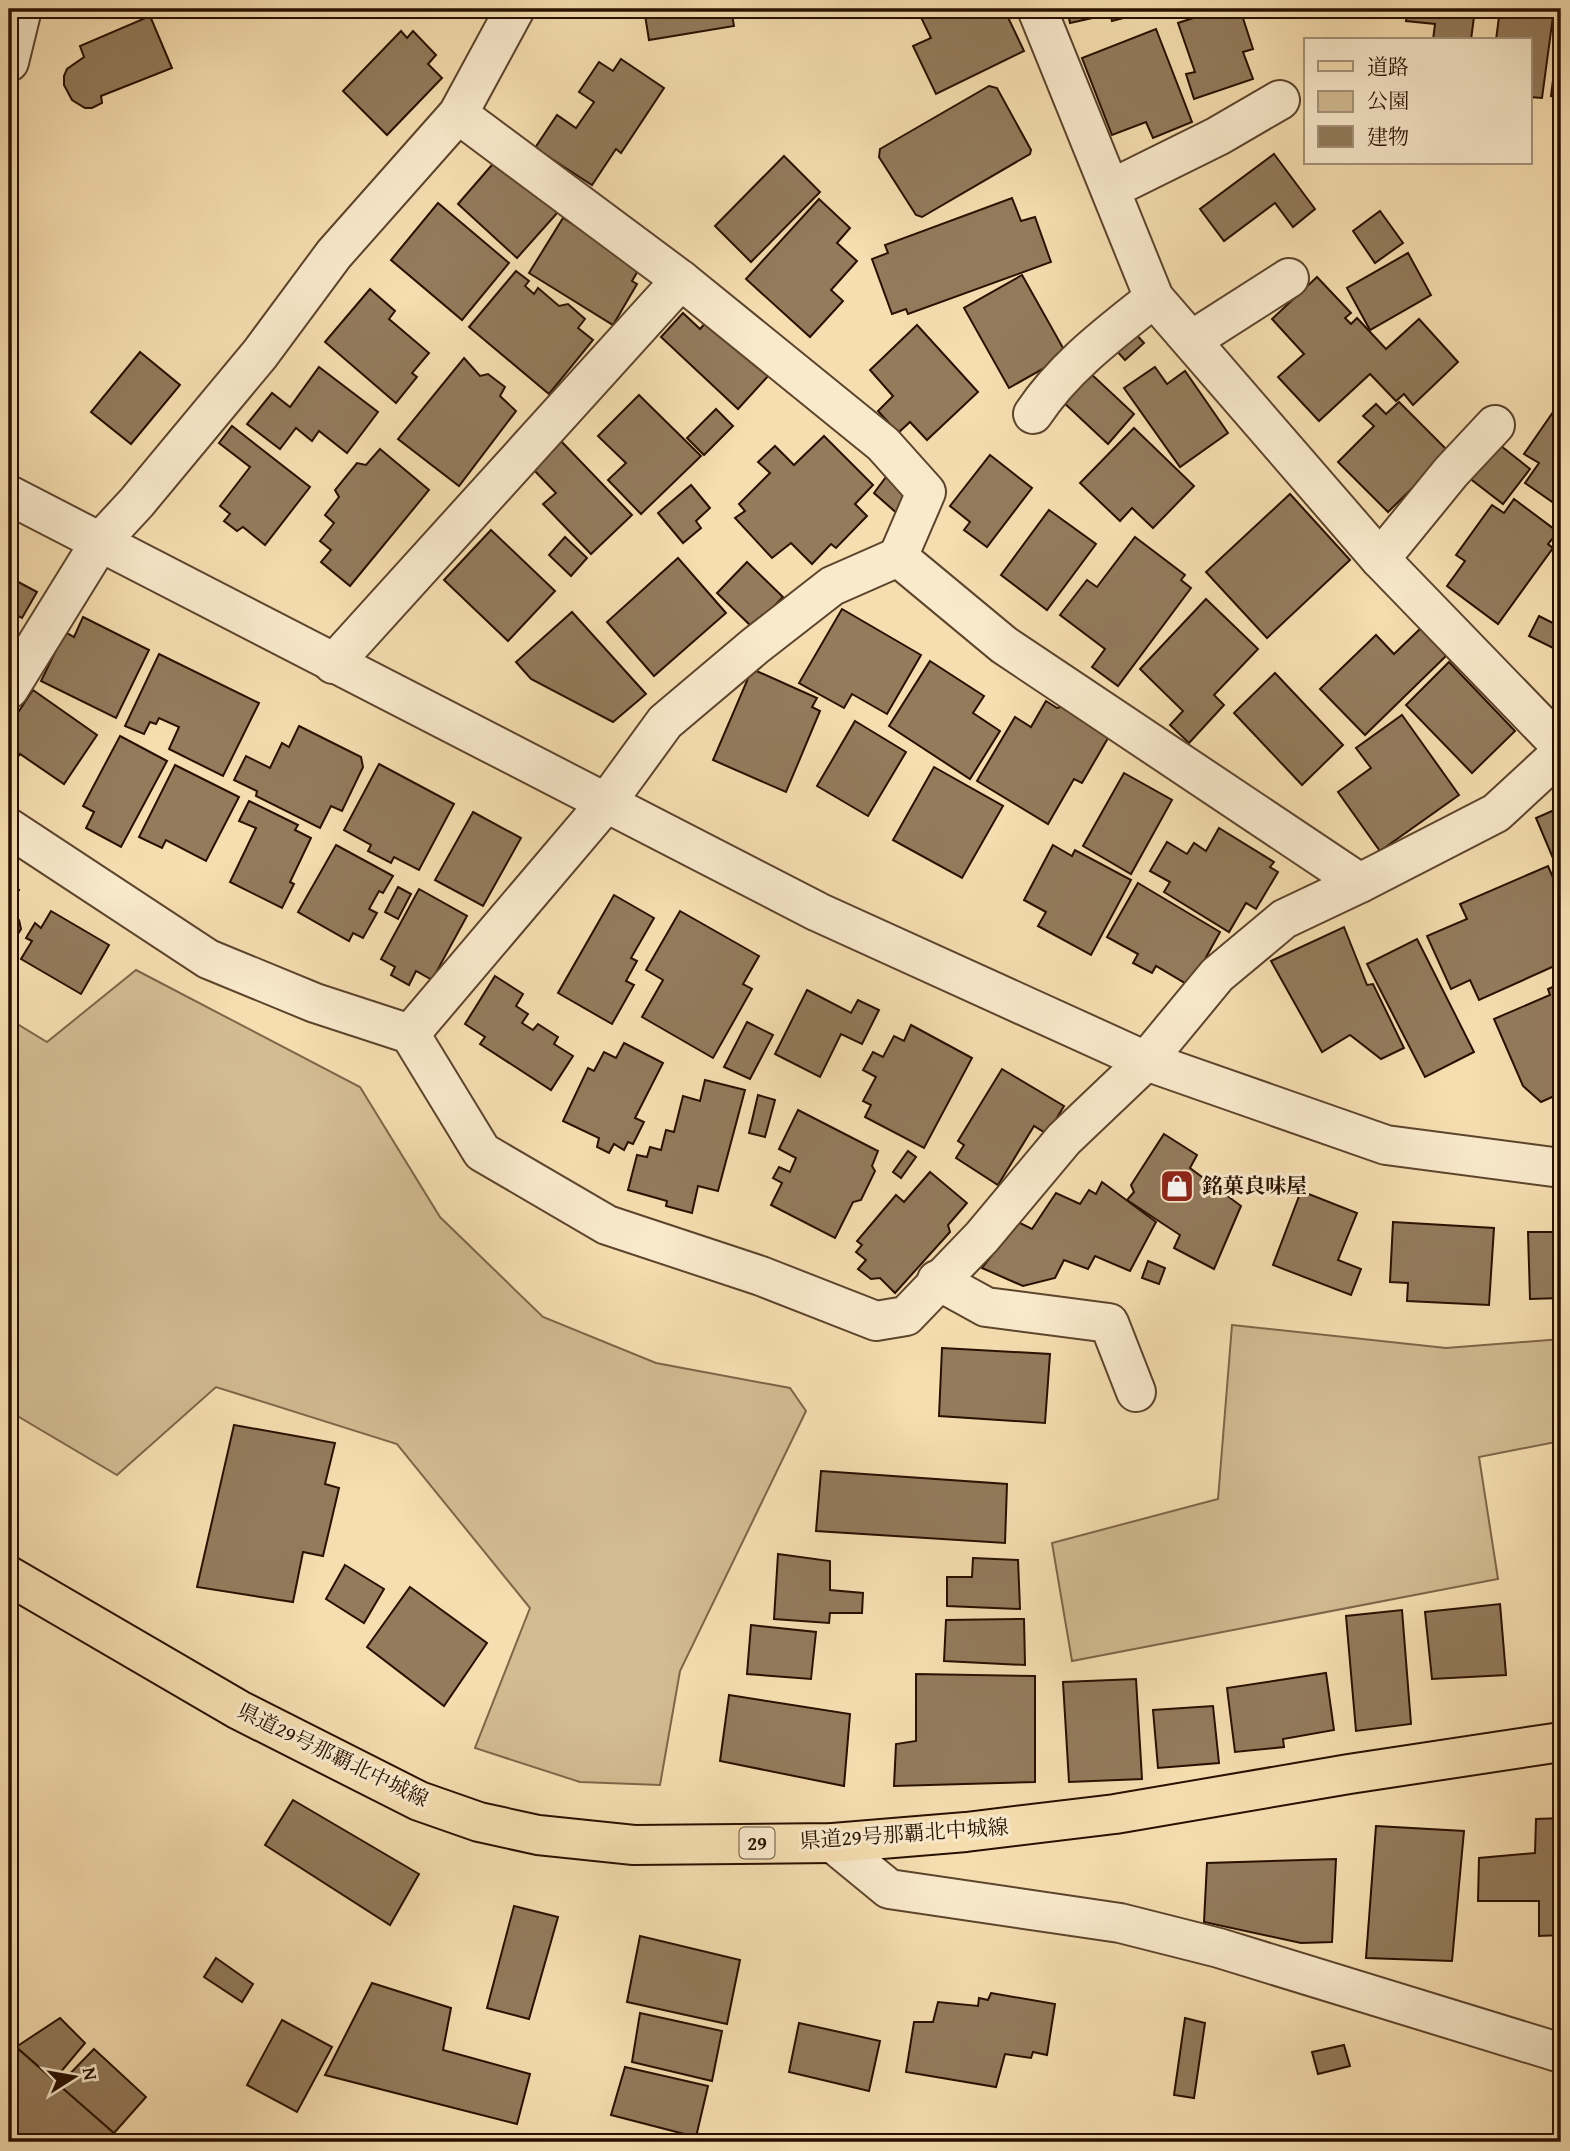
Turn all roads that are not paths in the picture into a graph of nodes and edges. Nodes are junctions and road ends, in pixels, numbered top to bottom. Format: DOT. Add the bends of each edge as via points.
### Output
graph roads {
  1 [pos="22,9"];
  2 [pos="515,9"];
  3 [pos="1037,9"];
  4 [pos="9,62"];
  5 [pos="1280,100"];
  6 [pos="458,114"];
  7 [pos="1111,189"];
  8 [pos="1289,278"];
  9 [pos="681,280"];
  10 [pos="1154,298"];
  11 [pos="1192,340"];
  12 [pos="1033,414"];
  13 [pos="1495,425"];
  14 [pos="9,495"];
  15 [pos="100,542"];
  16 [pos="898,557"];
  17 [pos="1380,559"];
  18 [pos="334,664"];
  19 [pos="9,688"];
  20 [pos="1557,760"];
  21 [pos="606,803"];
  22 [pos="9,828"];
  23 [pos="1360,883"];
  24 [pos="410,1034"];
  25 [pos="1146,1061"];
  26 [pos="1561,1168"];
  27 [pos="937,1280"];
  28 [pos="1136,1392"];
  29 [pos="9,1576"];
  30 [pos="1561,1742"];
  31 [pos="833,1843"];
  32 [pos="1561,2053"];
  1 -- 4 [label="street"];
  2 -- 6 [label="street"];
  3 -- 7 [label="street"];
  5 -- 7 [label="street"];
  6 -- 9 [label="street"];
  6 -- 15 [label="street" via="334,254 260,354"];
  7 -- 10 [label="street"];
  8 -- 11 [label="street"];
  9 -- 16 [label="street" via="883,444 926,492"];
  9 -- 18 [label="street"];
  10 -- 11 [label="street"];
  10 -- 12 [label="street" via="1050,388"];
  11 -- 17 [label="street"];
  13 -- 17 [label="street"];
  14 -- 15 [label="street"];
  15 -- 18 [label="street"];
  15 -- 19 [label="street"];
  16 -- 21 [label="street" via="832,586 675,713"];
  16 -- 23 [label="street" via="1004,645"];
  17 -- 20 [label="street"];
  18 -- 21 [label="street"];
  20 -- 23 [label="street" via="1496,813"];
  21 -- 24 [label="street"];
  21 -- 25 [label="street" via="818,912"];
  22 -- 24 [label="street" via="208,959 315,1003"];
  23 -- 25 [label="street" via="1284,919 1217,975"];
  24 -- 27 [label="street" via="482,1152 607,1225 761,1276 876,1321 905,1316"];
  25 -- 26 [label="street" via="1386,1145"];
  25 -- 27 [label="street" via="1064,1139 982,1237"];
  27 -- 28 [label="street" via="986,1307 1109,1323"];
  29 -- 31 [label="main road, 県道29号那覇北中城線 / 29" via="239,1710 419,1801 479,1822 538,1835 634,1845"];
  30 -- 31 [label="main road, 県道29号那覇北中城線 / 29" via="1115,1814"];
  31 -- 32 [label="street" via="889,1889 1145,1929"];
}
